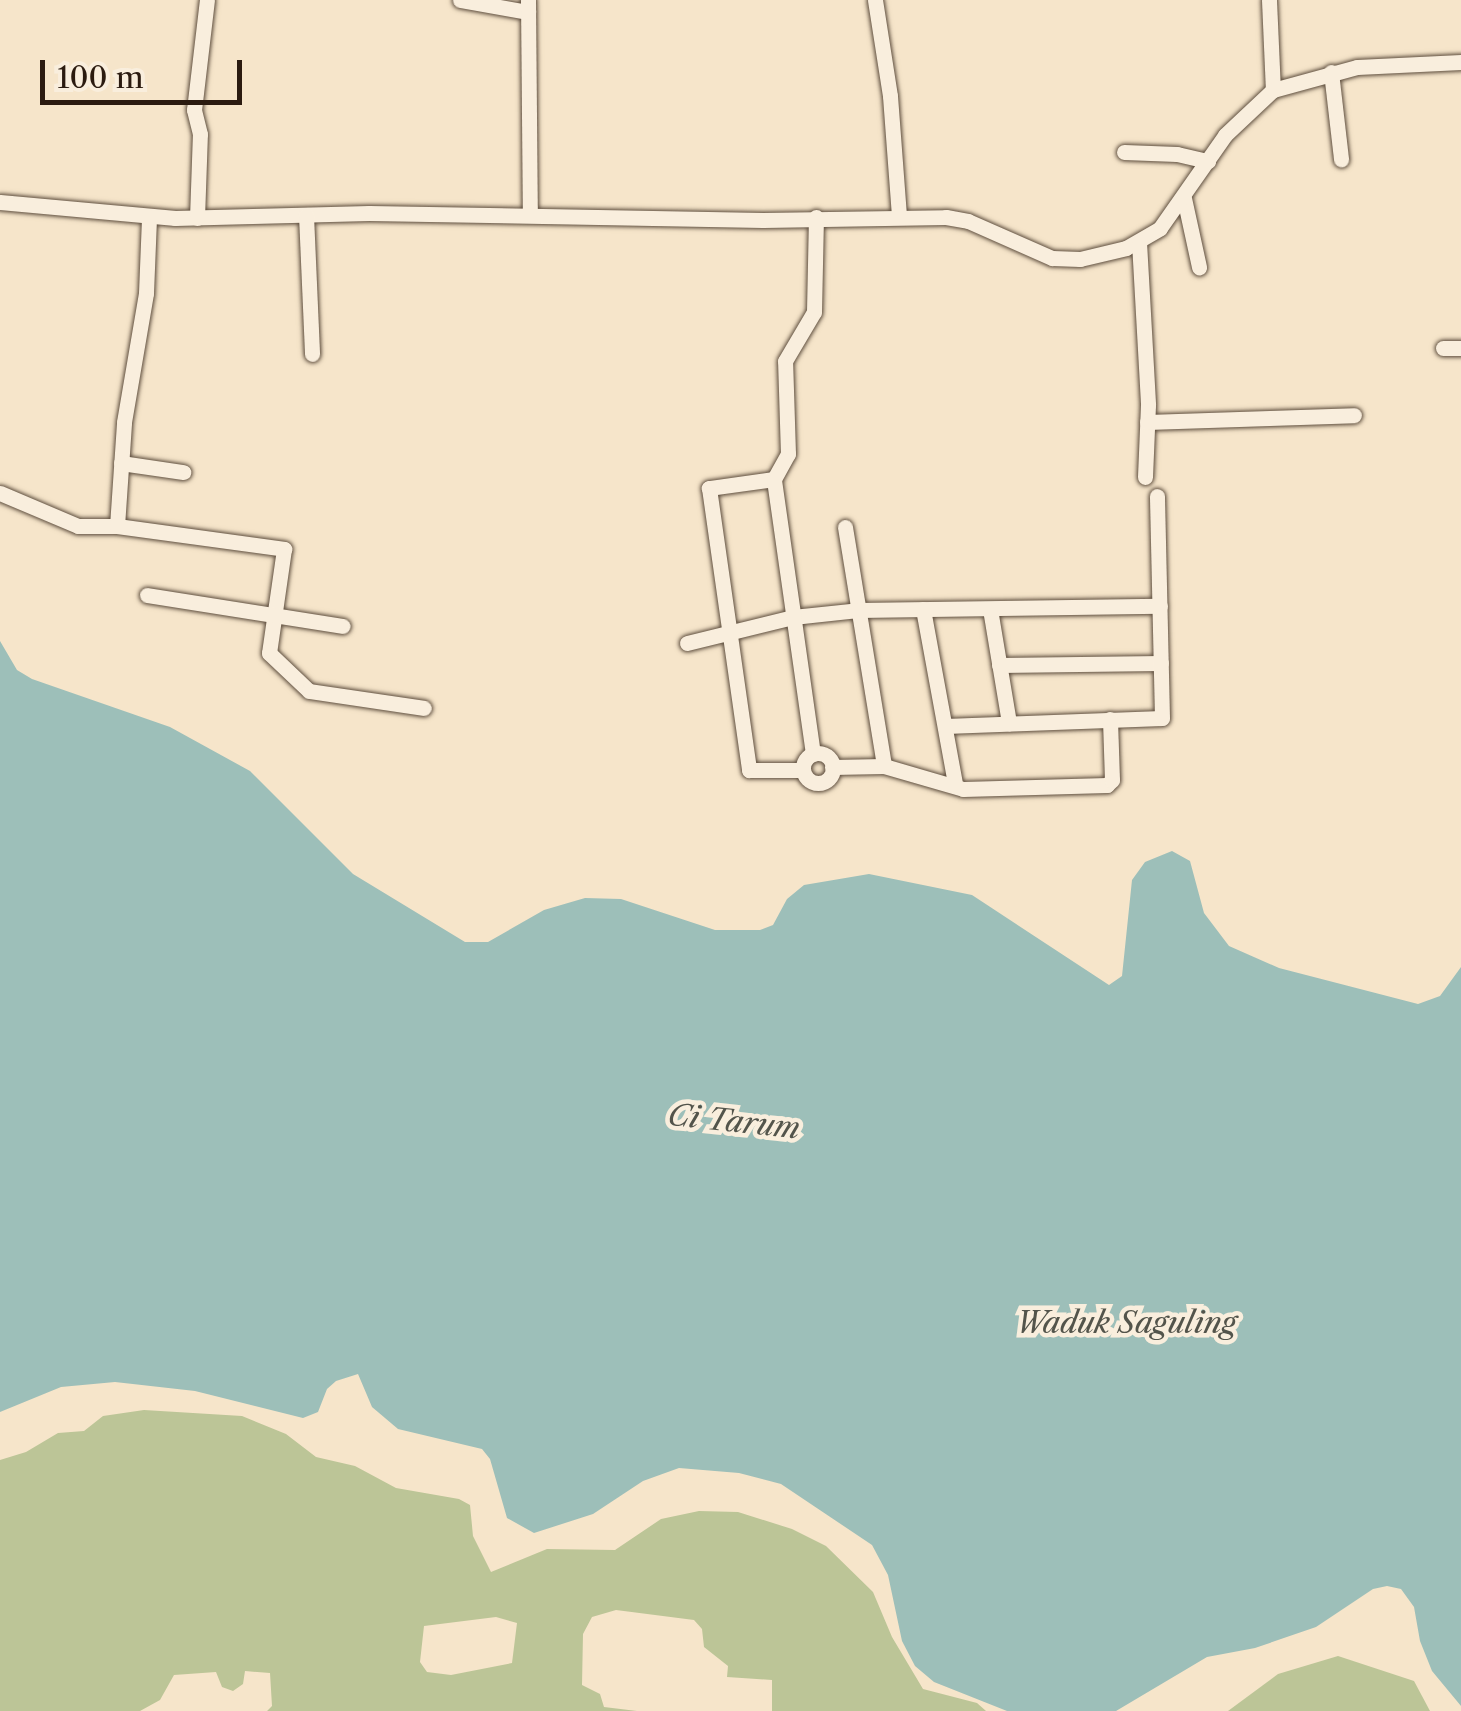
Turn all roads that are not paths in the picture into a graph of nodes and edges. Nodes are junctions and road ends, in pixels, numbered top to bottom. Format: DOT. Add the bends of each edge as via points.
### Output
graph roads {
  1 [pos="207,0"];
  2 [pos="460,0"];
  3 [pos="875,0"];
  4 [pos="1269,0"];
  5 [pos="528,6"];
  6 [pos="1461,62"];
  7 [pos="1331,72"];
  8 [pos="1273,90"];
  9 [pos="1124,152"];
  10 [pos="1342,159"];
  11 [pos="1208,161"];
  12 [pos="1184,198"];
  13 [pos="0,202"];
  14 [pos="306,215"];
  15 [pos="530,216"];
  16 [pos="899,216"];
  17 [pos="148,217"];
  18 [pos="197,218"];
  19 [pos="816,218"];
  20 [pos="1139,242"];
  21 [pos="1199,267"];
  22 [pos="1443,348"];
  23 [pos="1461,348"];
  24 [pos="312,354"];
  25 [pos="1354,415"];
  26 [pos="1147,422"];
  27 [pos="121,463"];
  28 [pos="183,472"];
  29 [pos="1145,477"];
  30 [pos="774,479"];
  31 [pos="0,494"];
  32 [pos="1157,496"];
  33 [pos="116,526"];
  34 [pos="845,528"];
  35 [pos="146,595"];
  36 [pos="1160,606"];
  37 [pos="990,608"];
  38 [pos="858,610"];
  39 [pos="923,610"];
  40 [pos="274,615"];
  41 [pos="793,617"];
  42 [pos="343,626"];
  43 [pos="730,632"];
  44 [pos="686,643"];
  45 [pos="1161,663"];
  46 [pos="999,666"];
  47 [pos="424,708"];
  48 [pos="1110,719"];
  49 [pos="1009,723"];
  50 [pos="944,726"];
  51 [pos="813,754"];
  52 [pos="832,766"];
  53 [pos="884,766"];
  54 [pos="803,770"];
  55 [pos="954,784"];
  1 -- 18 [label="street" via="194,110 200,134"];
  2 -- 5 [label="street"];
  3 -- 16 [label="street"];
  4 -- 8 [label="street"];
  5 -- 15 [label="street"];
  6 -- 7 [label="street"];
  7 -- 8 [label="street"];
  7 -- 10 [label="street"];
  8 -- 11 [label="street" via="1243,115"];
  9 -- 11 [label="street"];
  11 -- 12 [label="street"];
  12 -- 20 [label="street"];
  12 -- 21 [label="street"];
  13 -- 17 [label="street"];
  14 -- 15 [label="street"];
  14 -- 18 [label="street"];
  14 -- 24 [label="street"];
  15 -- 19 [label="street"];
  16 -- 19 [label="street"];
  16 -- 20 [label="street" via="962,219 1056,259 1094,257"];
  17 -- 18 [label="street"];
  17 -- 27 [label="street" via="146,293"];
  19 -- 30 [label="street" via="814,312 786,361 788,454"];
  20 -- 26 [label="street"];
  22 -- 23 [label="street"];
  25 -- 26 [label="street"];
  26 -- 29 [label="street"];
  27 -- 28 [label="street"];
  27 -- 33 [label="street"];
  30 -- 41 [label="street"];
  30 -- 43 [label="street" via="709,488"];
  31 -- 33 [label="street" via="78,526"];
  32 -- 36 [label="street"];
  33 -- 40 [label="street" via="284,549"];
  34 -- 38 [label="street"];
  35 -- 40 [label="street"];
  36 -- 37 [label="street"];
  36 -- 45 [label="street"];
  37 -- 39 [label="street"];
  37 -- 46 [label="street"];
  38 -- 39 [label="street"];
  38 -- 41 [label="street"];
  38 -- 53 [label="street"];
  39 -- 50 [label="street"];
  40 -- 42 [label="street"];
  40 -- 47 [label="street" via="268,653 309,691"];
  41 -- 43 [label="street"];
  41 -- 51 [label="street"];
  43 -- 44 [label="street"];
  43 -- 54 [label="street" via="749,770"];
  45 -- 46 [label="street"];
  45 -- 48 [label="street" via="1162,718"];
  46 -- 49 [label="street"];
  48 -- 49 [label="street"];
  48 -- 55 [label="street" via="1112,780 1106,785"];
  49 -- 50 [label="street"];
  50 -- 55 [label="street"];
  51 -- 52 [label="street"];
  51 -- 54 [label="street"];
  52 -- 53 [label="street"];
  52 -- 54 [label="street" via="830,776 817,783"];
  53 -- 55 [label="street"];
}
